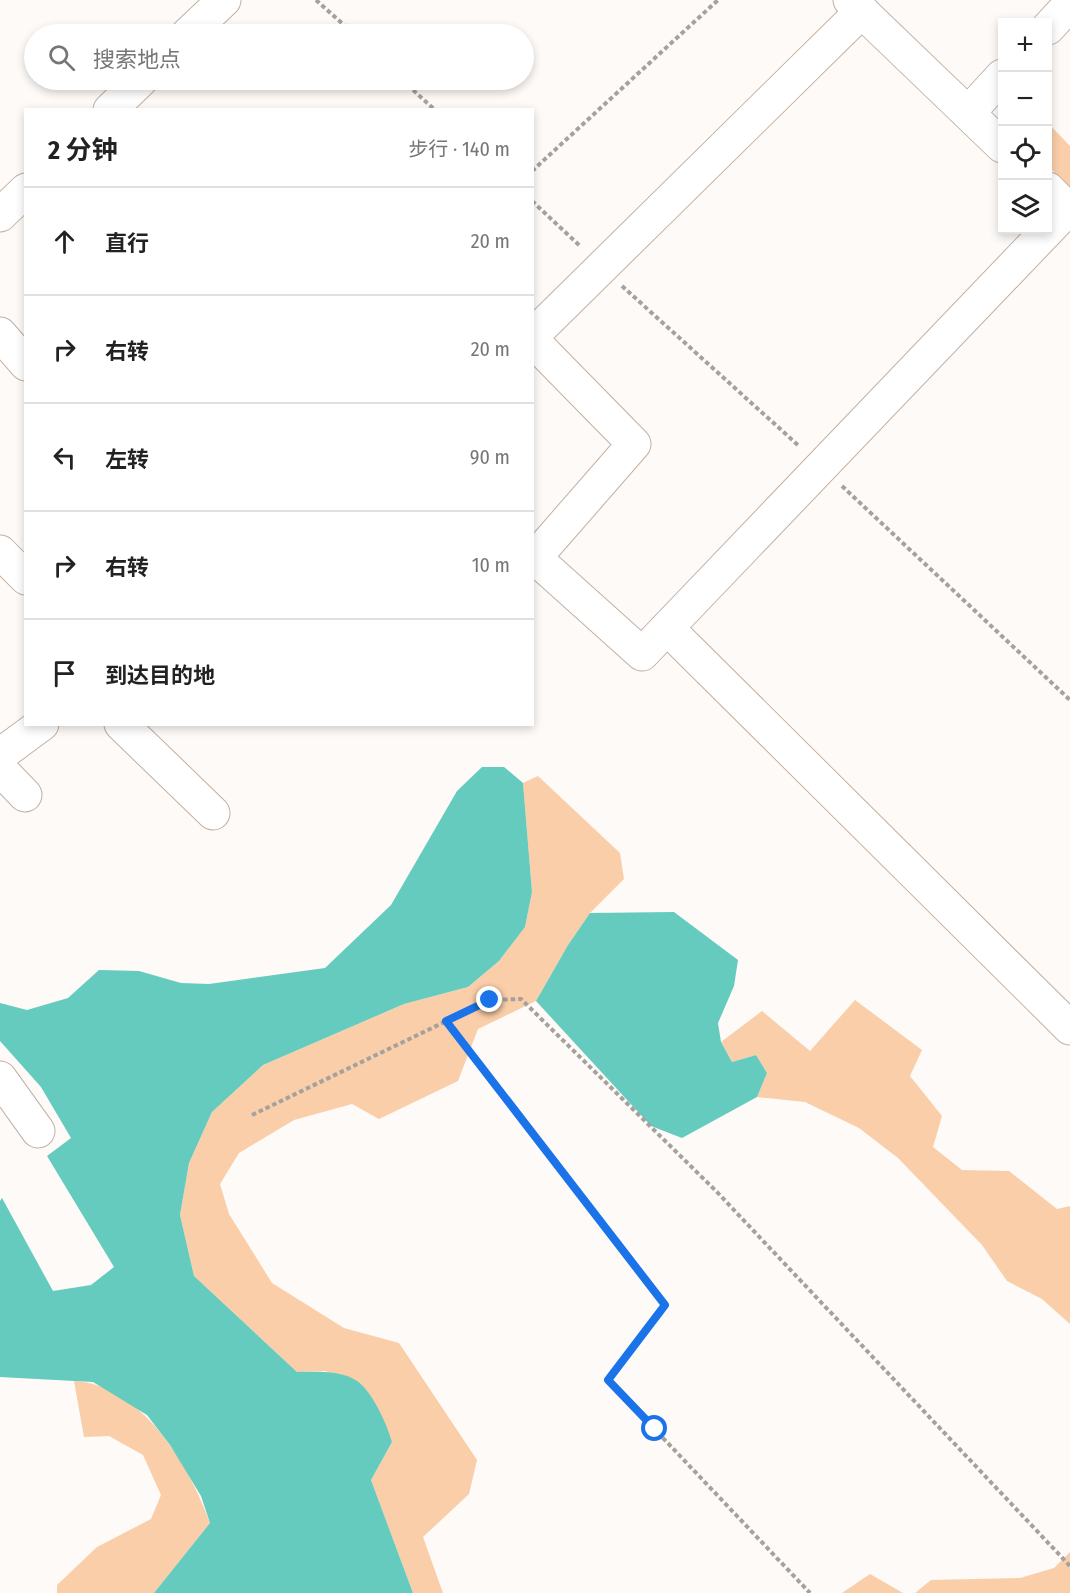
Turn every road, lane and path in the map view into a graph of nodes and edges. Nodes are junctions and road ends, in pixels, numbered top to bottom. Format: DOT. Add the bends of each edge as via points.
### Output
graph roads {
  1 [pos="224,0"];
  2 [pos="316,0"];
  3 [pos="718,0"];
  4 [pos="1070,4"];
  5 [pos="856,5"];
  6 [pos="1052,23"];
  7 [pos="199,24"];
  8 [pos="343,24"];
  9 [pos="998,80"];
  10 [pos="131,90"];
  11 [pos="413,90"];
  12 [pos="112,108"];
  13 [pos="433,108"];
  14 [pos="968,113"];
  15 [pos="998,142"];
  16 [pos="534,169"];
  17 [pos="24,192"];
  18 [pos="1062,203"];
  19 [pos="0,215"];
  20 [pos="0,334"];
  21 [pos="534,336"];
  22 [pos="534,340"];
  23 [pos="24,362"];
  24 [pos="0,552"];
  25 [pos="534,560"];
  26 [pos="24,576"];
  27 [pos="667,628"];
  28 [pos="39,726"];
  29 [pos="123,726"];
  30 [pos="0,755"];
  31 [pos="0,769"];
  32 [pos="25,795"];
  33 [pos="213,813"];
  34 [pos="446,1021"];
  35 [pos="1070,1028"];
  36 [pos="0,1078"];
  37 [pos="252,1115"];
  38 [pos="38,1131"];
  39 [pos="1070,1566"];
  40 [pos="810,1593"];
  1 -- 7 [label="street"];
  2 -- 8 [label="path"];
  3 -- 16 [label="path"];
  4 -- 6 [label="street"];
  5 -- 14 [label="street"];
  5 -- 21 [label="street"];
  9 -- 14 [label="street"];
  10 -- 12 [label="street"];
  11 -- 13 [label="path"];
  14 -- 15 [label="street"];
  17 -- 19 [label="street"];
  18 -- 27 [label="street"];
  20 -- 23 [label="street"];
  22 -- 25 [label="street" via="634,444"];
  24 -- 26 [label="street"];
  25 -- 27 [label="street" via="642,654"];
  27 -- 35 [label="street"];
  28 -- 30 [label="street"];
  29 -- 33 [label="street"];
  31 -- 32 [label="street"];
  34 -- 37 [label="path"];
  34 -- 39 [label="path" via="490,1000 521,999 716,1191"];
  34 -- 40 [label="path" via="665,1305 608,1380"];
  36 -- 38 [label="street"];
}
